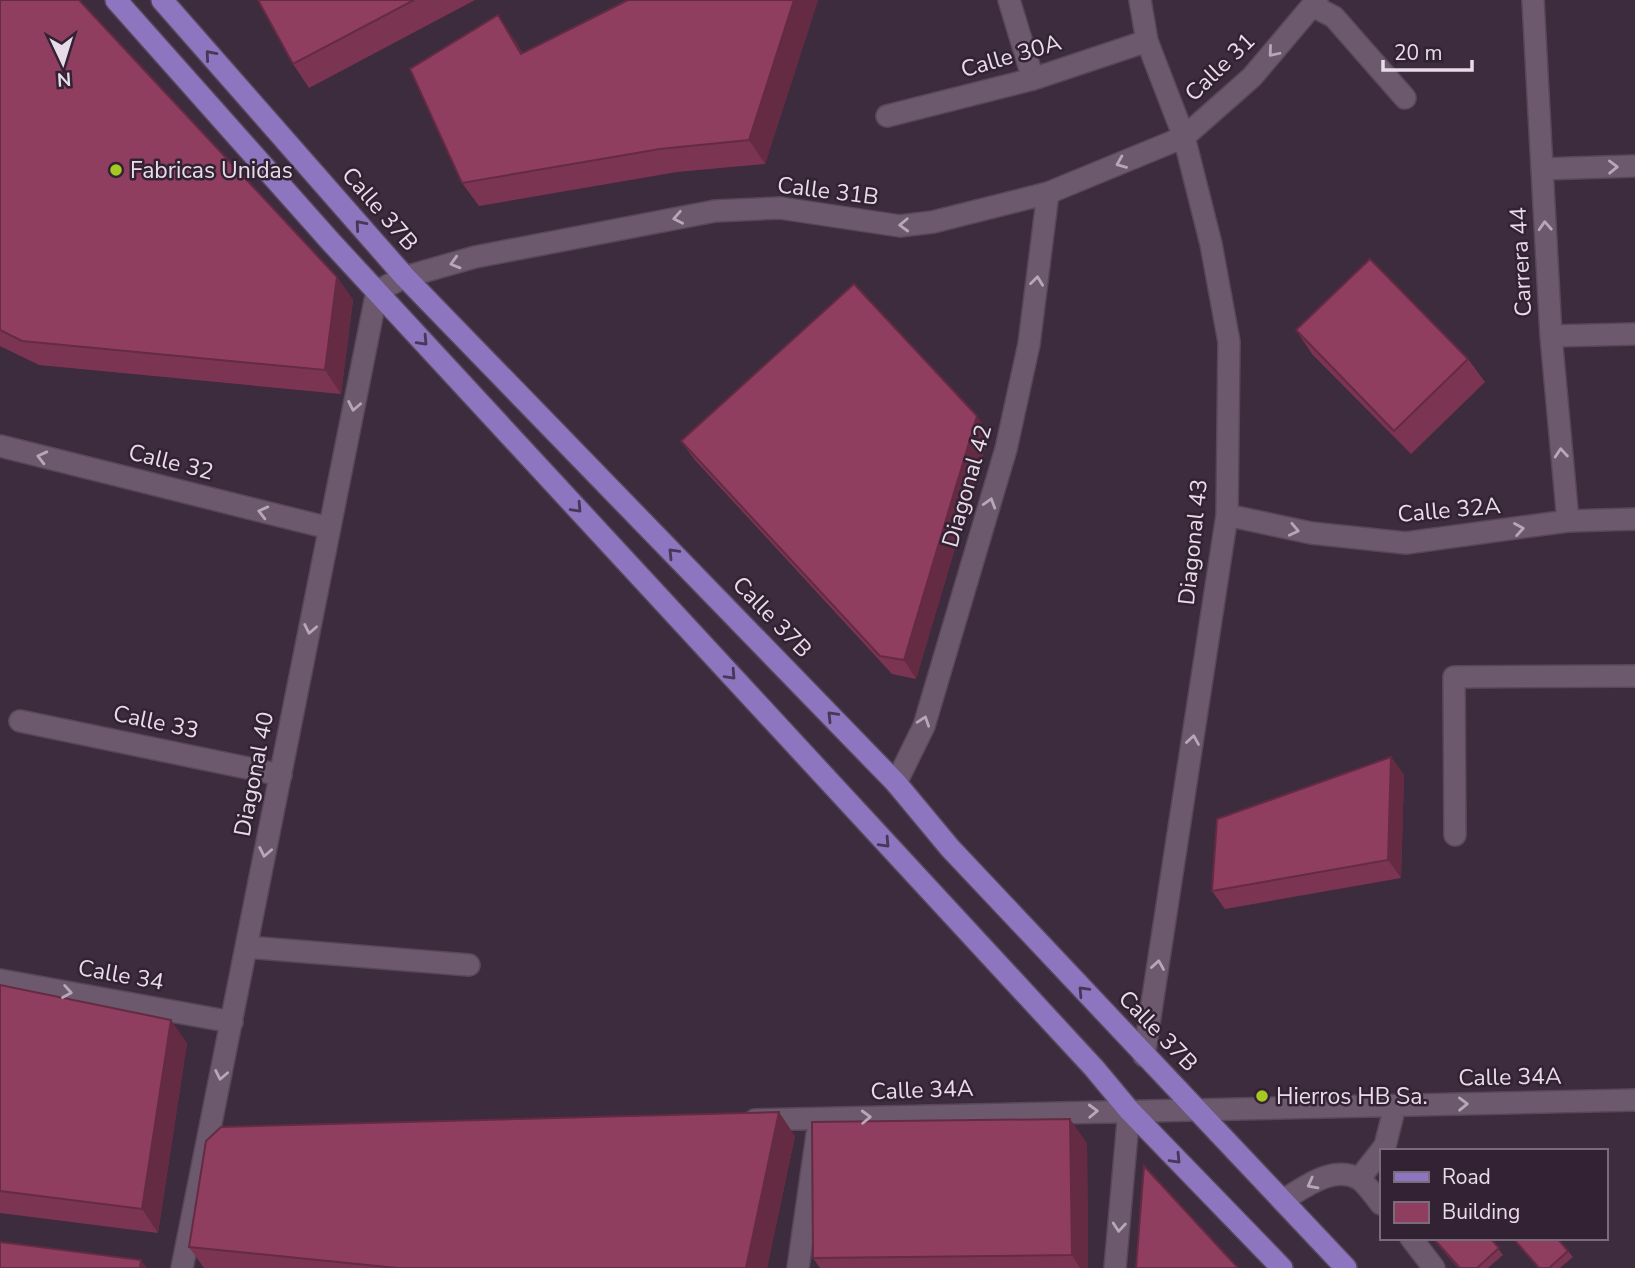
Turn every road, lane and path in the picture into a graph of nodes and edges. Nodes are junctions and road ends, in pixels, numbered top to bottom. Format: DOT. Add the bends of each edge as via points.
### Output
graph roads {
  1 [pos="116,0"];
  2 [pos="162,0"];
  3 [pos="1009,0"];
  4 [pos="1140,0"];
  5 [pos="1532,0"];
  6 [pos="1315,3"];
  7 [pos="1147,41"];
  8 [pos="1033,79"];
  9 [pos="1405,98"];
  10 [pos="887,116"];
  11 [pos="1184,137"];
  12 [pos="1635,166"];
  13 [pos="1542,169"];
  14 [pos="1048,193"];
  15 [pos="405,277"];
  16 [pos="377,290"];
  17 [pos="1635,334"];
  18 [pos="1551,336"];
  19 [pos="0,446"];
  20 [pos="1227,515"];
  21 [pos="1635,519"];
  22 [pos="1567,521"];
  23 [pos="329,528"];
  24 [pos="1635,676"];
  25 [pos="20,720"];
  26 [pos="281,775"];
  27 [pos="897,783"];
  28 [pos="1455,835"];
  29 [pos="246,947"];
  30 [pos="469,965"];
  31 [pos="0,980"];
  32 [pos="232,1022"];
  33 [pos="1144,1056"];
  34 [pos="1635,1100"];
  35 [pos="1395,1105"];
  36 [pos="1129,1110"];
  37 [pos="1199,1110"];
  38 [pos="820,1119"];
  39 [pos="739,1121"];
  40 [pos="237,1130"];
  41 [pos="210,1131"];
  42 [pos="1383,1149"];
  43 [pos="1380,1152"];
  44 [pos="1359,1179"];
  45 [pos="1283,1200"];
  46 [pos="1380,1203"];
  47 [pos="1413,1240"];
  48 [pos="182,1268"];
  49 [pos="798,1268"];
  50 [pos="1115,1268"];
  51 [pos="1282,1268"];
  52 [pos="1346,1268"];
  53 [pos="1434,1268"];
  1 -- 16 [label="main road"];
  15 -- 2 [label="main road, Calle 37B, one-way"];
  3 -- 8 [label="street"];
  4 -- 7 [label="street, Diagonal 43"];
  5 -- 13 [label="street, Carrera 44"];
  6 -- 9 [label="street"];
  6 -- 11 [label="street, Calle 31, one-way" via="1252,77"];
  7 -- 8 [label="street, Calle 30A"];
  7 -- 11 [label="street, Diagonal 43"];
  8 -- 10 [label="street, Calle 30A"];
  11 -- 14 [label="street, Calle 31B, one-way"];
  11 -- 20 [label="street, Diagonal 43" via="1229,342"];
  13 -- 12 [label="street, one-way"];
  18 -- 13 [label="street, Carrera 44, one-way"];
  14 -- 15 [label="street, Calle 31B, one-way" via="900,226 780,208 715,211 475,257"];
  27 -- 14 [label="street, Diagonal 42, one-way" via="924,726 1006,449 1029,344"];
  15 -- 16 [label="street, Calle 31B"];
  27 -- 15 [label="main road, Calle 37B, one-way"];
  16 -- 23 [label="street, Diagonal 40, one-way"];
  16 -- 36 [label="main road, one-way"];
  17 -- 18 [label="street"];
  22 -- 18 [label="street, Carrera 44, one-way"];
  23 -- 19 [label="street, Calle 32, one-way"];
  20 -- 22 [label="street, Calle 32A, one-way" via="1311,533 1406,544"];
  33 -- 20 [label="street, Diagonal 43, one-way"];
  21 -- 22 [label="street, Calle 32A"];
  23 -- 26 [label="street, Diagonal 40, one-way"];
  24 -- 28 [label="street" via="1454,677"];
  25 -- 26 [label="street, Calle 33"];
  26 -- 29 [label="street, Diagonal 40, one-way"];
  33 -- 27 [label="main road, Calle 37B, one-way" via="950,848"];
  29 -- 30 [label="street"];
  29 -- 32 [label="street, Diagonal 40"];
  31 -- 32 [label="street, Calle 34, one-way"];
  32 -- 41 [label="street, Diagonal 40, one-way"];
  33 -- 37 [label="main road, Calle 37B"];
  35 -- 34 [label="street, Calle 34A, one-way"];
  35 -- 37 [label="street, Calle 34A"];
  35 -- 42 [label="street"];
  36 -- 37 [label="street, Calle 34A"];
  38 -- 36 [label="street, Calle 34A, one-way"];
  36 -- 50 [label="street, one-way"];
  36 -- 51 [label="main road, one-way"];
  37 -- 45 [label="main road, Calle 37B"];
  38 -- 39 [label="street, Calle 34A"];
  38 -- 49 [label="street"];
  40 -- 41 [label="street"];
  41 -- 48 [label="street, Diagonal 40"];
  43 -- 44 [label="street"];
  44 -- 45 [label="street, one-way" via="1338,1175 1318,1179"];
  44 -- 46 [label="street"];
  45 -- 52 [label="main road, Calle 37B"];
  47 -- 53 [label="street"];
}
